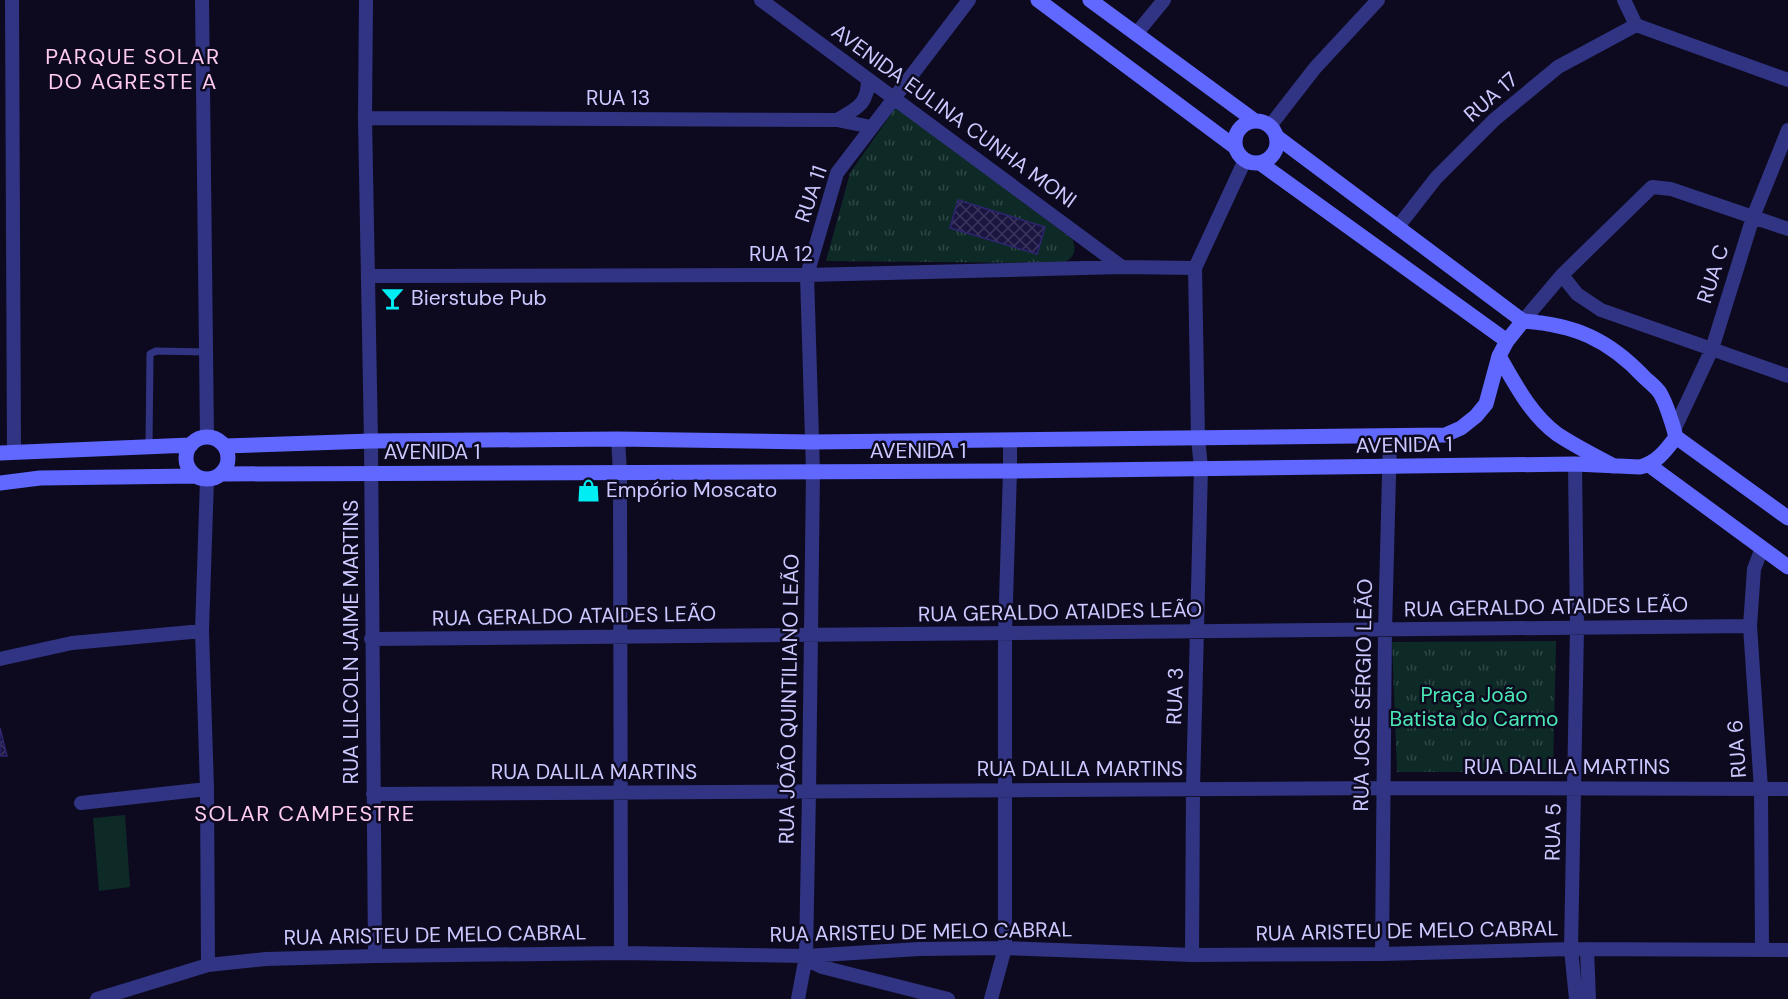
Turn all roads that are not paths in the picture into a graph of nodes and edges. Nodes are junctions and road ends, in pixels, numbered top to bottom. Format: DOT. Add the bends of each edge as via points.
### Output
graph roads {
  1 [pos="12,0"];
  2 [pos="202,0"];
  3 [pos="366,0"];
  4 [pos="761,0"];
  5 [pos="969,0"];
  6 [pos="1038,0"];
  7 [pos="1090,0"];
  8 [pos="1164,0"];
  9 [pos="1378,0"];
  10 [pos="1624,0"];
  11 [pos="1636,25"];
  12 [pos="1136,34"];
  13 [pos="868,79"];
  14 [pos="1788,80"];
  15 [pos="894,98"];
  16 [pos="364,118"];
  17 [pos="837,120"];
  18 [pos="1254,121"];
  19 [pos="871,127"];
  20 [pos="1788,130"];
  21 [pos="1273,132"];
  22 [pos="1235,147"];
  23 [pos="1253,162"];
  24 [pos="1754,217"];
  25 [pos="1397,228"];
  26 [pos="1788,229"];
  27 [pos="1122,267"];
  28 [pos="1195,268"];
  29 [pos="807,275"];
  30 [pos="1562,275"];
  31 [pos="368,276"];
  32 [pos="1523,321"];
  33 [pos="1507,341"];
  34 [pos="1712,349"];
  35 [pos="206,352"];
  36 [pos="1499,356"];
  37 [pos="1788,376"];
  38 [pos="1675,433"];
  39 [pos="207,437"];
  40 [pos="1390,437"];
  41 [pos="1198,438"];
  42 [pos="618,439"];
  43 [pos="1010,440"];
  44 [pos="371,441"];
  45 [pos="811,442"];
  46 [pos="191,445"];
  47 [pos="149,446"];
  48 [pos="225,446"];
  49 [pos="7,453"];
  50 [pos="1575,464"];
  51 [pos="1649,465"];
  52 [pos="1389,466"];
  53 [pos="1614,466"];
  54 [pos="1201,468"];
  55 [pos="1010,471"];
  56 [pos="813,472"];
  57 [pos="371,473"];
  58 [pos="620,473"];
  59 [pos="222,474"];
  60 [pos="201,478"];
  61 [pos="0,483"];
  62 [pos="1788,518"];
  63 [pos="1762,548"];
  64 [pos="1788,567"];
  65 [pos="1750,626"];
  66 [pos="1577,628"];
  67 [pos="1385,630"];
  68 [pos="202,631"];
  69 [pos="1198,632"];
  70 [pos="1005,633"];
  71 [pos="811,635"];
  72 [pos="620,637"];
  73 [pos="371,639"];
  74 [pos="0,659"];
  75 [pos="1383,788"];
  76 [pos="207,789"];
  77 [pos="1193,789"];
  78 [pos="1575,789"];
  79 [pos="1761,789"];
  80 [pos="1788,789"];
  81 [pos="1005,790"];
  82 [pos="809,792"];
  83 [pos="621,793"];
  84 [pos="373,794"];
  85 [pos="81,803"];
  86 [pos="1005,948"];
  87 [pos="1571,949"];
  88 [pos="1587,950"];
  89 [pos="1762,950"];
  90 [pos="1788,950"];
  91 [pos="621,953"];
  92 [pos="1192,954"];
  93 [pos="1382,954"];
  94 [pos="375,956"];
  95 [pos="806,958"];
  96 [pos="208,965"];
  97 [pos="97,999"];
  98 [pos="798,999"];
  99 [pos="948,999"];
  100 [pos="991,999"];
  101 [pos="1575,999"];
  102 [pos="1589,999"];
  1 -- 49 [label="street"];
  2 -- 35 [label="street"];
  3 -- 16 [label="street"];
  4 -- 13 [label="street, AVENIDA EULINA CUNHA MONI"];
  5 -- 15 [label="street, RUA 11"];
  6 -- 22 [label="street"];
  7 -- 12 [label="street"];
  8 -- 12 [label="street"];
  9 -- 21 [label="street" via="1315,68"];
  10 -- 11 [label="street"];
  11 -- 14 [label="street"];
  11 -- 25 [label="street, RUA 17" via="1558,67 1494,120 1436,178"];
  12 -- 18 [label="street"];
  13 -- 15 [label="street, AVENIDA EULINA CUNHA MONI"];
  13 -- 17 [label="street" via="867,97"];
  15 -- 19 [label="street, RUA 11"];
  15 -- 27 [label="street, AVENIDA EULINA CUNHA MONI"];
  16 -- 17 [label="street, RUA 13"];
  16 -- 31 [label="street"];
  17 -- 19 [label="street, RUA 13"];
  18 -- 21 [label="street"];
  18 -- 22 [label="street" via="1239,129"];
  19 -- 29 [label="street, RUA 11" via="837,173"];
  20 -- 24 [label="street, RUA C"];
  21 -- 23 [label="street" via="1277,145 1274,153 1268,160"];
  21 -- 25 [label="street"];
  22 -- 23 [label="street" via="1237,153"];
  23 -- 28 [label="street"];
  23 -- 33 [label="street"];
  24 -- 26 [label="street"];
  24 -- 30 [label="street" via="1671,189 1652,187"];
  24 -- 34 [label="street, RUA C"];
  25 -- 32 [label="street"];
  27 -- 28 [label="street, RUA 12"];
  27 -- 29 [label="street, RUA 12"];
  28 -- 41 [label="street, RUA 3"];
  29 -- 31 [label="street, RUA 12"];
  29 -- 45 [label="street, RUA 11"];
  30 -- 32 [label="street"];
  30 -- 34 [label="street" via="1577,294 1601,310"];
  31 -- 44 [label="street"];
  32 -- 33 [label="street, AVENIDA 1"];
  32 -- 38 [label="street" via="1581,332 1621,354 1660,393"];
  33 -- 36 [label="street, AVENIDA 1"];
  34 -- 37 [label="street"];
  34 -- 38 [label="street, RUA C"];
  35 -- 39 [label="street"];
  35 -- 47 [label="lane" via="150,354"];
  36 -- 40 [label="street, AVENIDA 1" via="1486,404 1461,428 1445,435"];
  36 -- 53 [label="street" via="1526,400 1556,433"];
  38 -- 51 [label="street" via="1658,459"];
  38 -- 62 [label="street"];
  39 -- 46 [label="street"];
  39 -- 48 [label="street"];
  40 -- 41 [label="street, AVENIDA 1"];
  40 -- 52 [label="street, RUA JOSÉ SÉRGIO LEÃO"];
  41 -- 43 [label="street, AVENIDA 1"];
  41 -- 54 [label="street, RUA 3"];
  42 -- 44 [label="street, AVENIDA 1"];
  42 -- 45 [label="street, AVENIDA 1"];
  42 -- 58 [label="street"];
  43 -- 45 [label="street, AVENIDA 1"];
  43 -- 55 [label="street"];
  44 -- 48 [label="street, AVENIDA 1"];
  44 -- 57 [label="street, RUA LILCOLN JAIME MARTINS"];
  45 -- 56 [label="street, RUA JOÃO QUINTILIANO LEÃO"];
  46 -- 47 [label="street"];
  46 -- 60 [label="street" via="186,460 189,469"];
  47 -- 49 [label="street"];
  48 -- 59 [label="street" via="229,462"];
  50 -- 52 [label="street, AVENIDA 1"];
  50 -- 53 [label="street, AVENIDA 1"];
  50 -- 66 [label="street, RUA 5"];
  51 -- 53 [label="street, AVENIDA 1"];
  51 -- 63 [label="street"];
  52 -- 54 [label="street, AVENIDA 1"];
  52 -- 67 [label="street, RUA JOSÉ SÉRGIO LEÃO"];
  54 -- 55 [label="street, AVENIDA 1"];
  54 -- 69 [label="street, RUA 3"];
  55 -- 56 [label="street, AVENIDA 1"];
  55 -- 70 [label="street"];
  56 -- 58 [label="street, AVENIDA 1"];
  56 -- 71 [label="street, RUA JOÃO QUINTILIANO LEÃO"];
  57 -- 58 [label="street, AVENIDA 1"];
  57 -- 59 [label="street, AVENIDA 1"];
  57 -- 73 [label="street, RUA LILCOLN JAIME MARTINS"];
  58 -- 72 [label="street"];
  59 -- 60 [label="street" via="212,480"];
  60 -- 61 [label="street" via="40,478"];
  60 -- 68 [label="street"];
  63 -- 64 [label="street"];
  63 -- 65 [label="street, RUA 6" via="1754,569"];
  65 -- 66 [label="street, RUA GERALDO ATAIDES LEÃO"];
  65 -- 79 [label="street, RUA 6"];
  66 -- 67 [label="street, RUA GERALDO ATAIDES LEÃO"];
  66 -- 78 [label="street, RUA 5"];
  67 -- 69 [label="street, RUA GERALDO ATAIDES LEÃO"];
  67 -- 75 [label="street, RUA JOSÉ SÉRGIO LEÃO"];
  68 -- 74 [label="street" via="72,643"];
  68 -- 76 [label="street"];
  69 -- 70 [label="street, RUA GERALDO ATAIDES LEÃO"];
  69 -- 77 [label="street, RUA 3"];
  70 -- 71 [label="street, RUA GERALDO ATAIDES LEÃO"];
  70 -- 81 [label="street"];
  71 -- 72 [label="street, RUA GERALDO ATAIDES LEÃO"];
  71 -- 82 [label="street, RUA JOÃO QUINTILIANO LEÃO"];
  72 -- 73 [label="street, RUA GERALDO ATAIDES LEÃO"];
  72 -- 83 [label="street"];
  73 -- 84 [label="street, RUA LILCOLN JAIME MARTINS"];
  75 -- 77 [label="street, RUA DALILA MARTINS"];
  75 -- 78 [label="street, RUA DALILA MARTINS"];
  75 -- 93 [label="street, RUA JOSÉ SÉRGIO LEÃO"];
  76 -- 85 [label="street"];
  76 -- 96 [label="street"];
  77 -- 81 [label="street, RUA DALILA MARTINS"];
  77 -- 92 [label="street, RUA 3"];
  78 -- 79 [label="street, RUA DALILA MARTINS"];
  78 -- 87 [label="street, RUA 5"];
  79 -- 80 [label="street, RUA DALILA MARTINS"];
  79 -- 89 [label="street, RUA 6"];
  81 -- 82 [label="street, RUA DALILA MARTINS"];
  81 -- 86 [label="street"];
  82 -- 83 [label="street, RUA DALILA MARTINS"];
  82 -- 95 [label="street, RUA JOÃO QUINTILIANO LEÃO"];
  83 -- 84 [label="street, RUA DALILA MARTINS"];
  83 -- 91 [label="street"];
  84 -- 94 [label="street, RUA LILCOLN JAIME MARTINS"];
  86 -- 92 [label="street, RUA ARISTEU DE MELO CABRAL"];
  86 -- 95 [label="street, RUA ARISTEU DE MELO CABRAL" via="919,949"];
  86 -- 100 [label="street"];
  87 -- 88 [label="street, RUA ARISTEU DE MELO CABRAL"];
  87 -- 93 [label="street, RUA ARISTEU DE MELO CABRAL"];
  87 -- 101 [label="street, RUA 5"];
  88 -- 89 [label="street, RUA ARISTEU DE MELO CABRAL"];
  88 -- 102 [label="street"];
  89 -- 90 [label="street, RUA ARISTEU DE MELO CABRAL"];
  91 -- 94 [label="street, RUA ARISTEU DE MELO CABRAL"];
  91 -- 95 [label="street, RUA ARISTEU DE MELO CABRAL"];
  92 -- 93 [label="street, RUA ARISTEU DE MELO CABRAL"];
  94 -- 96 [label="street, RUA ARISTEU DE MELO CABRAL"];
  95 -- 98 [label="street, RUA JOÃO QUINTILIANO LEÃO"];
  95 -- 99 [label="street" via="822,966"];
  96 -- 97 [label="street, RUA ARISTEU DE MELO CABRAL"];
}
